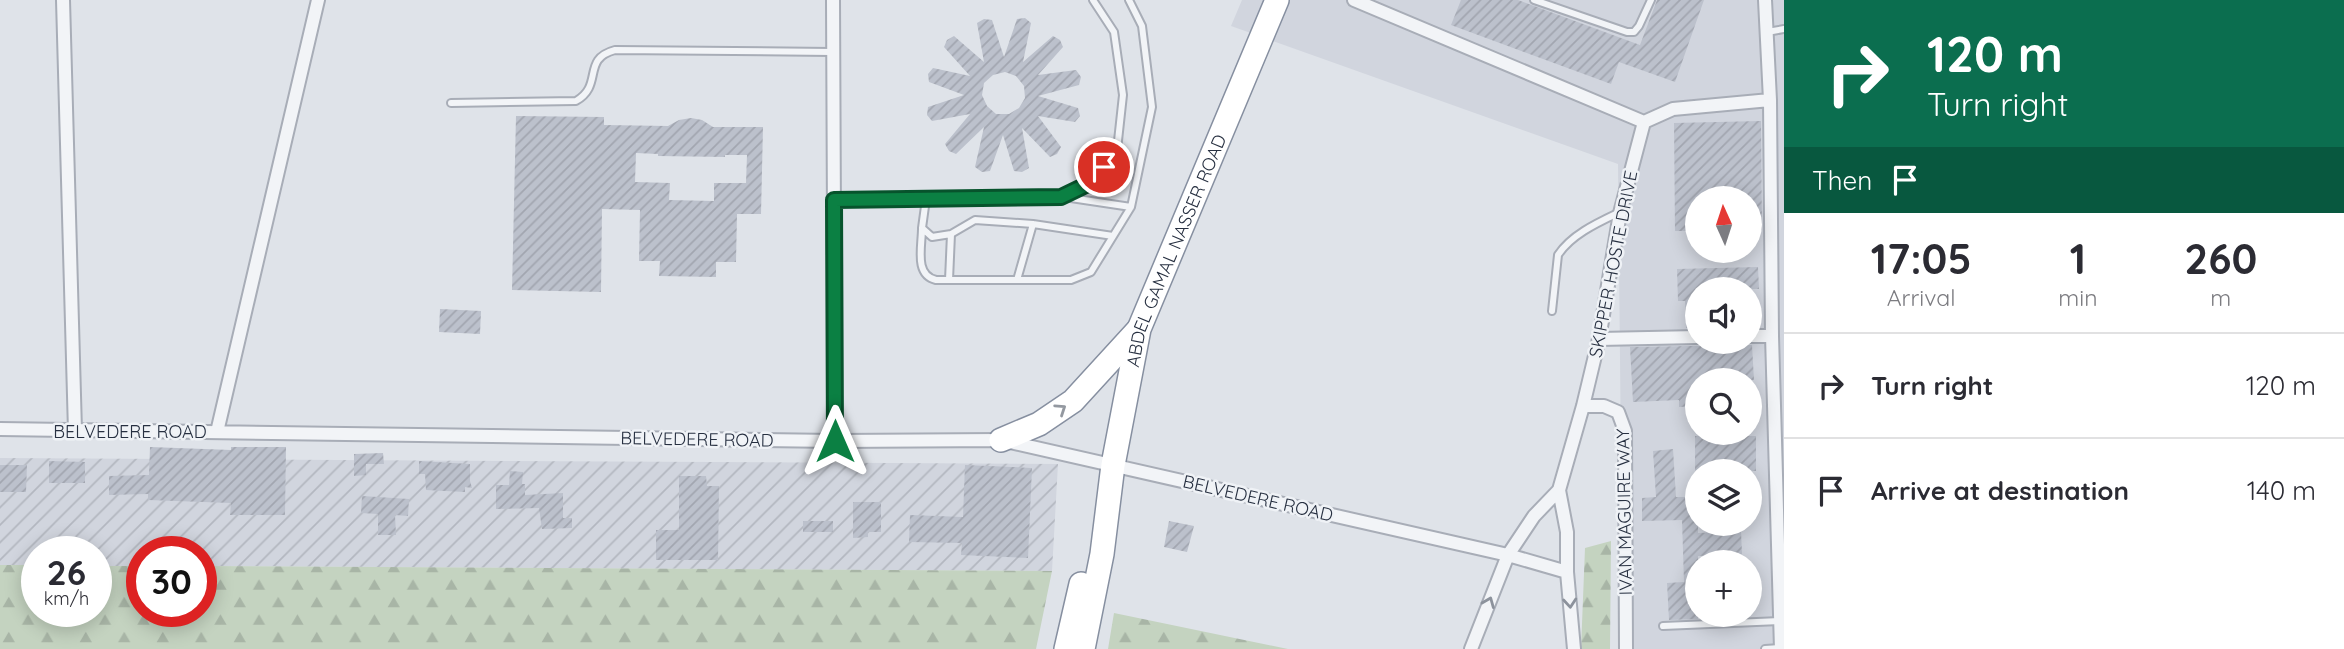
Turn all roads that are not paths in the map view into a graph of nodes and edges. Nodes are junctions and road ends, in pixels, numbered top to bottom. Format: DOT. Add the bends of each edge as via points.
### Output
graph roads {
  1 [pos="64,0"];
  2 [pos="318,0"];
  3 [pos="833,0"];
  4 [pos="1093,0"];
  5 [pos="1129,0"];
  6 [pos="1277,0"];
  7 [pos="1354,0"];
  8 [pos="1534,0"];
  9 [pos="1651,0"];
  10 [pos="1765,0"];
  11 [pos="1784,29"];
  12 [pos="1767,32"];
  13 [pos="832,52"];
  14 [pos="1770,100"];
  15 [pos="451,103"];
  16 [pos="1644,122"];
  17 [pos="1061,197"];
  18 [pos="834,200"];
  19 [pos="926,200"];
  20 [pos="1131,207"];
  21 [pos="1620,213"];
  22 [pos="1033,224"];
  23 [pos="922,228"];
  24 [pos="951,234"];
  25 [pos="1113,236"];
  26 [pos="1017,280"];
  27 [pos="949,281"];
  28 [pos="1552,311"];
  29 [pos="1139,329"];
  30 [pos="1685,337"];
  31 [pos="1599,339"];
  32 [pos="1776,341"];
  33 [pos="1583,406"];
  34 [pos="0,429"];
  35 [pos="75,430"];
  36 [pos="217,432"];
  37 [pos="1001,440"];
  38 [pos="835,441"];
  39 [pos="1114,465"];
  40 [pos="1559,490"];
  41 [pos="1107,510"];
  42 [pos="1508,555"];
  43 [pos="1567,572"];
  44 [pos="1780,621"];
  45 [pos="1663,626"];
  46 [pos="1782,648"];
  47 [pos="1066,649"];
  48 [pos="1083,649"];
  49 [pos="1471,649"];
  50 [pos="1574,649"];
  51 [pos="1626,649"];
  52 [pos="1765,649"];
  1 -- 35 [label="street"];
  2 -- 36 [label="street"];
  3 -- 13 [label="street"];
  4 -- 17 [label="lane" via="1114,32 1123,95 1117,150 1090,183"];
  5 -- 20 [label="lane" via="1142,26 1152,107"];
  6 -- 29 [label="highway, ABDEL GAMAL NASSER ROAD"];
  7 -- 16 [label="street"];
  8 -- 9 [label="lane" via="1627,32 1639,26"];
  10 -- 12 [label="street"];
  11 -- 12 [label="lane"];
  12 -- 14 [label="street"];
  13 -- 15 [label="lane" via="615,50 596,60 590,88 576,101"];
  13 -- 18 [label="street"];
  14 -- 16 [label="street" via="1673,109"];
  14 -- 32 [label="street"];
  16 -- 21 [label="street, SKIPPER HOSTE DRIVE"];
  17 -- 19 [label="lane"];
  17 -- 20 [label="lane"];
  18 -- 19 [label="lane"];
  18 -- 38 [label="street"];
  19 -- 23 [label="lane"];
  20 -- 25 [label="lane"];
  21 -- 28 [label="lane" via="1562,249"];
  21 -- 31 [label="street, SKIPPER HOSTE DRIVE"];
  22 -- 24 [label="lane" via="975,220"];
  22 -- 25 [label="lane"];
  22 -- 26 [label="lane"];
  23 -- 24 [label="lane" via="932,237"];
  23 -- 27 [label="lane" via="921,270 927,278"];
  24 -- 27 [label="lane"];
  25 -- 26 [label="lane" via="1091,272 1071,280"];
  26 -- 27 [label="lane"];
  37 -- 29 [label="highway, one-way" via="1039,424 1073,401"];
  29 -- 39 [label="highway, ABDEL GAMAL NASSER ROAD"];
  30 -- 31 [label="street"];
  31 -- 33 [label="street, SKIPPER HOSTE DRIVE"];
  32 -- 44 [label="street"];
  33 -- 40 [label="street, SKIPPER HOSTE DRIVE"];
  33 -- 51 [label="street, IVAN MAGUIRE WAY" via="1618,412 1625,431"];
  34 -- 35 [label="street, BELVEDERE ROAD"];
  35 -- 36 [label="street, BELVEDERE ROAD"];
  36 -- 38 [label="street, BELVEDERE ROAD"];
  37 -- 38 [label="street, BELVEDERE ROAD"];
  37 -- 39 [label="street, BELVEDERE ROAD"];
  39 -- 41 [label="highway, ABDEL GAMAL NASSER ROAD"];
  39 -- 42 [label="street, BELVEDERE ROAD"];
  40 -- 42 [label="street, SKIPPER HOSTE DRIVE" via="1534,516"];
  40 -- 43 [label="street, SKIPPER HOSTE DRIVE" via="1567,532"];
  41 -- 47 [label="highway, ABDEL GAMAL NASSER ROAD" via="1089,553"];
  41 -- 48 [label="highway, ABDEL GAMAL NASSER ROAD"];
  42 -- 43 [label="street"];
  49 -- 42 [label="street, SKIPPER HOSTE DRIVE, one-way"];
  43 -- 50 [label="street, SKIPPER HOSTE DRIVE, one-way"];
  44 -- 45 [label="lane"];
  44 -- 46 [label="street"];
  46 -- 52 [label="lane"];
}
